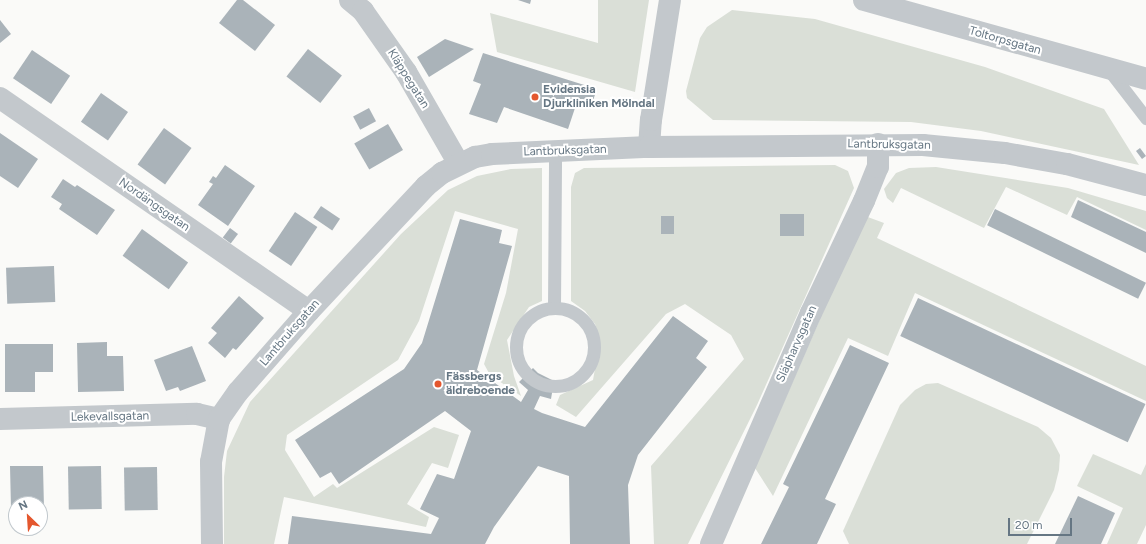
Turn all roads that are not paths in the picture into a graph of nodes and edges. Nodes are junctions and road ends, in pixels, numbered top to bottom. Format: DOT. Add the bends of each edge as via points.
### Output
graph roads {
  1 [pos="350,0"];
  2 [pos="670,0"];
  3 [pos="864,0"];
  4 [pos="1109,70"];
  5 [pos="1146,79"];
  6 [pos="0,98"];
  7 [pos="1146,118"];
  8 [pos="878,144"];
  9 [pos="649,147"];
  10 [pos="555,151"];
  11 [pos="459,164"];
  12 [pos="1146,185"];
  13 [pos="554,308"];
  14 [pos="309,311"];
  15 [pos="0,419"];
  16 [pos="219,419"];
  17 [pos="212,544"];
  18 [pos="711,544"];
  1 -- 11 [label="street, Kläppegatan" via="363,11 406,72"];
  2 -- 9 [label="street"];
  3 -- 4 [label="street, Toltorpsgatan"];
  4 -- 5 [label="street, Toltorpsgatan"];
  4 -- 7 [label="lane"];
  6 -- 14 [label="street, Nordängsgatan"];
  8 -- 9 [label="street, Lantbruksgatan"];
  8 -- 12 [label="street, Lantbruksgatan" via="1005,152 1068,164"];
  8 -- 18 [label="street, Släpharvsgatan" via="878,167 867,194 811,312"];
  9 -- 10 [label="street, Lantbruksgatan"];
  10 -- 11 [label="street, Lantbruksgatan" via="492,154"];
  10 -- 13 [label="lane"];
  11 -- 14 [label="street, Lantbruksgatan" via="426,186"];
  13 -- 13 [label="lane" via="540,312 527,320 519,333 517,348 520,363 529,375 542,383 556,386 571,382 584,374 592,361 594,346 591,331 582,318 569,311"];
  14 -- 16 [label="street, Lantbruksgatan" via="238,392"];
  15 -- 16 [label="street, Lekevallsgatan" via="197,414"];
  16 -- 17 [label="street, Lantbruksgatan" via="211,462"];
}
